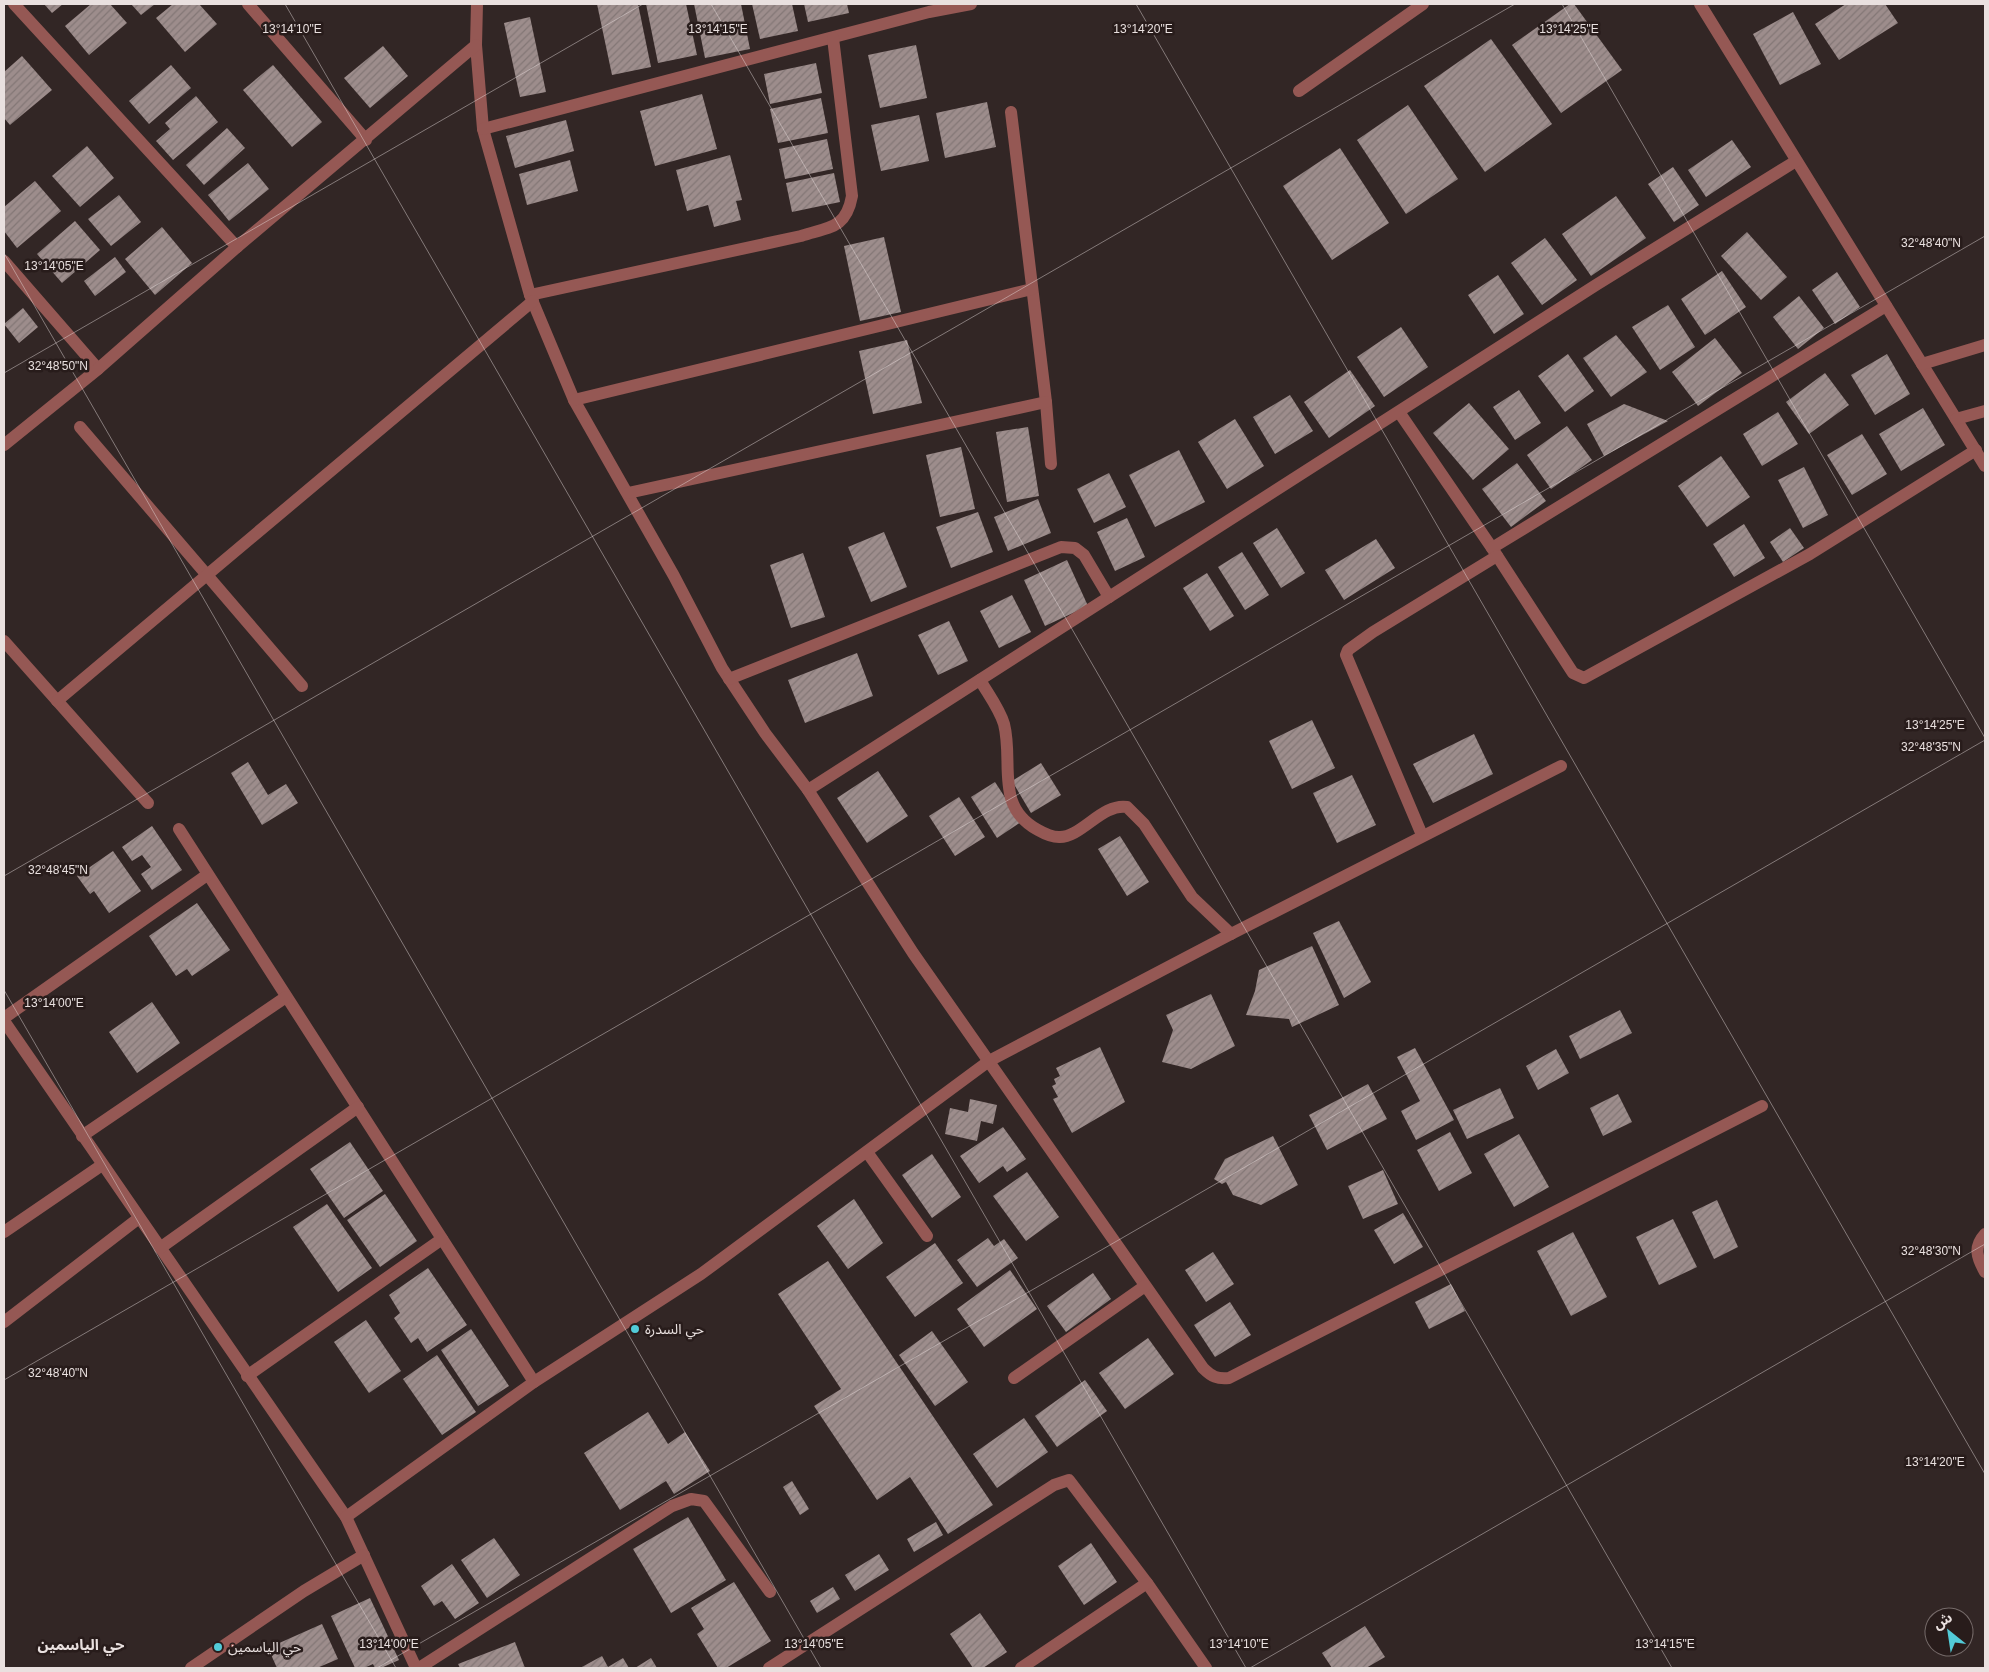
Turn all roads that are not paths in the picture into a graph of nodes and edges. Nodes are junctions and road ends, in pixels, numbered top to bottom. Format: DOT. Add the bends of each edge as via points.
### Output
graph roads {
  1 [pos="14,4"];
  2 [pos="248,4"];
  3 [pos="491,4"];
  4 [pos="970,4"];
  5 [pos="1423,4"];
  6 [pos="1700,4"];
  7 [pos="477,5"];
  8 [pos="929,8"];
  9 [pos="833,38"];
  10 [pos="476,45"];
  11 [pos="1298,91"];
  12 [pos="1010,112"];
  13 [pos="483,129"];
  14 [pos="366,140"];
  15 [pos="1796,161"];
  16 [pos="237,248"];
  17 [pos="4,261"];
  18 [pos="1032,289"];
  19 [pos="532,298"];
  20 [pos="1886,306"];
  21 [pos="1985,345"];
  22 [pos="1922,364"];
  23 [pos="98,369"];
  24 [pos="574,400"];
  25 [pos="1046,402"];
  26 [pos="1985,410"];
  27 [pos="1399,412"];
  28 [pos="1956,420"];
  29 [pos="80,427"];
  30 [pos="4,445"];
  31 [pos="1976,450"];
  32 [pos="1051,464"];
  33 [pos="1985,466"];
  34 [pos="628,493"];
  35 [pos="1495,552"];
  36 [pos="207,575"];
  37 [pos="1109,598"];
  38 [pos="4,641"];
  39 [pos="729,679"];
  40 [pos="980,680"];
  41 [pos="302,686"];
  42 [pos="57,701"];
  43 [pos="1561,766"];
  44 [pos="808,790"];
  45 [pos="148,803"];
  46 [pos="179,829"];
  47 [pos="1422,835"];
  48 [pos="207,875"];
  49 [pos="1231,934"];
  50 [pos="286,997"];
  51 [pos="4,1020"];
  52 [pos="989,1061"];
  53 [pos="1762,1106"];
  54 [pos="358,1107"];
  55 [pos="82,1136"];
  56 [pos="867,1152"];
  57 [pos="102,1165"];
  58 [pos="139,1218"];
  59 [pos="4,1232"];
  60 [pos="1985,1234"];
  61 [pos="927,1236"];
  62 [pos="442,1239"];
  63 [pos="160,1248"];
  64 [pos="1985,1272"];
  65 [pos="1145,1286"];
  66 [pos="4,1322"];
  67 [pos="248,1376"];
  68 [pos="1014,1378"];
  69 [pos="534,1382"];
  70 [pos="346,1517"];
  71 [pos="364,1555"];
  72 [pos="1147,1583"];
  73 [pos="770,1592"];
  74 [pos="191,1668"];
  75 [pos="418,1668"];
  76 [pos="769,1668"];
  77 [pos="1022,1668"];
  78 [pos="1206,1668"];
  1 -- 16 [label="street"];
  2 -- 14 [label="street"];
  3 -- 7 [label="street"];
  4 -- 8 [label="street"];
  5 -- 11 [label="street"];
  6 -- 15 [label="street"];
  7 -- 10 [label="street"];
  8 -- 9 [label="street"];
  9 -- 13 [label="street"];
  9 -- 19 [label="street" via="852,196 847,215 838,223 801,236"];
  10 -- 13 [label="street"];
  10 -- 14 [label="street"];
  12 -- 18 [label="street"];
  13 -- 19 [label="street"];
  14 -- 16 [label="street"];
  15 -- 20 [label="street"];
  15 -- 27 [label="street"];
  16 -- 23 [label="street"];
  17 -- 23 [label="street"];
  18 -- 24 [label="street"];
  18 -- 25 [label="street"];
  19 -- 24 [label="street"];
  19 -- 36 [label="street"];
  20 -- 22 [label="street"];
  20 -- 35 [label="street"];
  21 -- 22 [label="street"];
  22 -- 28 [label="street"];
  23 -- 30 [label="street"];
  24 -- 34 [label="street"];
  25 -- 32 [label="street"];
  25 -- 34 [label="street"];
  26 -- 28 [label="street"];
  27 -- 35 [label="street"];
  27 -- 37 [label="street"];
  28 -- 31 [label="street"];
  29 -- 36 [label="street"];
  31 -- 33 [label="street"];
  31 -- 35 [label="street" via="1810,554 1584,678 1573,673"];
  34 -- 39 [label="street"];
  35 -- 47 [label="street" via="1374,632 1348,650 1346,655"];
  36 -- 41 [label="street"];
  36 -- 42 [label="street"];
  37 -- 39 [label="street" via="1084,556 1076,548 1060,547"];
  37 -- 40 [label="street"];
  38 -- 42 [label="street"];
  39 -- 44 [label="street"];
  40 -- 44 [label="street"];
  40 -- 49 [label="street" via="1004,725 1010,797 1020,816 1045,834 1060,838 1111,808 1127,807 1138,816 1192,896"];
  42 -- 45 [label="street"];
  43 -- 47 [label="street"];
  44 -- 52 [label="street"];
  46 -- 48 [label="street"];
  47 -- 49 [label="street"];
  48 -- 50 [label="street"];
  48 -- 51 [label="street"];
  49 -- 52 [label="street"];
  50 -- 54 [label="street"];
  50 -- 55 [label="street"];
  51 -- 55 [label="street"];
  52 -- 56 [label="street"];
  52 -- 65 [label="street"];
  53 -- 65 [label="street" via="1229,1378 1218,1379 1203,1368"];
  54 -- 62 [label="street"];
  54 -- 63 [label="street"];
  55 -- 57 [label="street"];
  56 -- 61 [label="street"];
  56 -- 69 [label="street" via="701,1274"];
  57 -- 58 [label="street"];
  57 -- 59 [label="street"];
  58 -- 63 [label="street"];
  58 -- 66 [label="street"];
  60 -- 64 [label="street" via="1978,1243 1977,1254"];
  62 -- 67 [label="street"];
  62 -- 69 [label="street"];
  63 -- 67 [label="street"];
  65 -- 68 [label="street"];
  67 -- 70 [label="street"];
  69 -- 70 [label="street"];
  70 -- 71 [label="street"];
  71 -- 74 [label="street" via="304,1591"];
  71 -- 75 [label="street"];
  72 -- 76 [label="street" via="1070,1480 1054,1485"];
  72 -- 77 [label="street"];
  72 -- 78 [label="street"];
  73 -- 75 [label="street" via="704,1501 691,1499 672,1506"];
}
